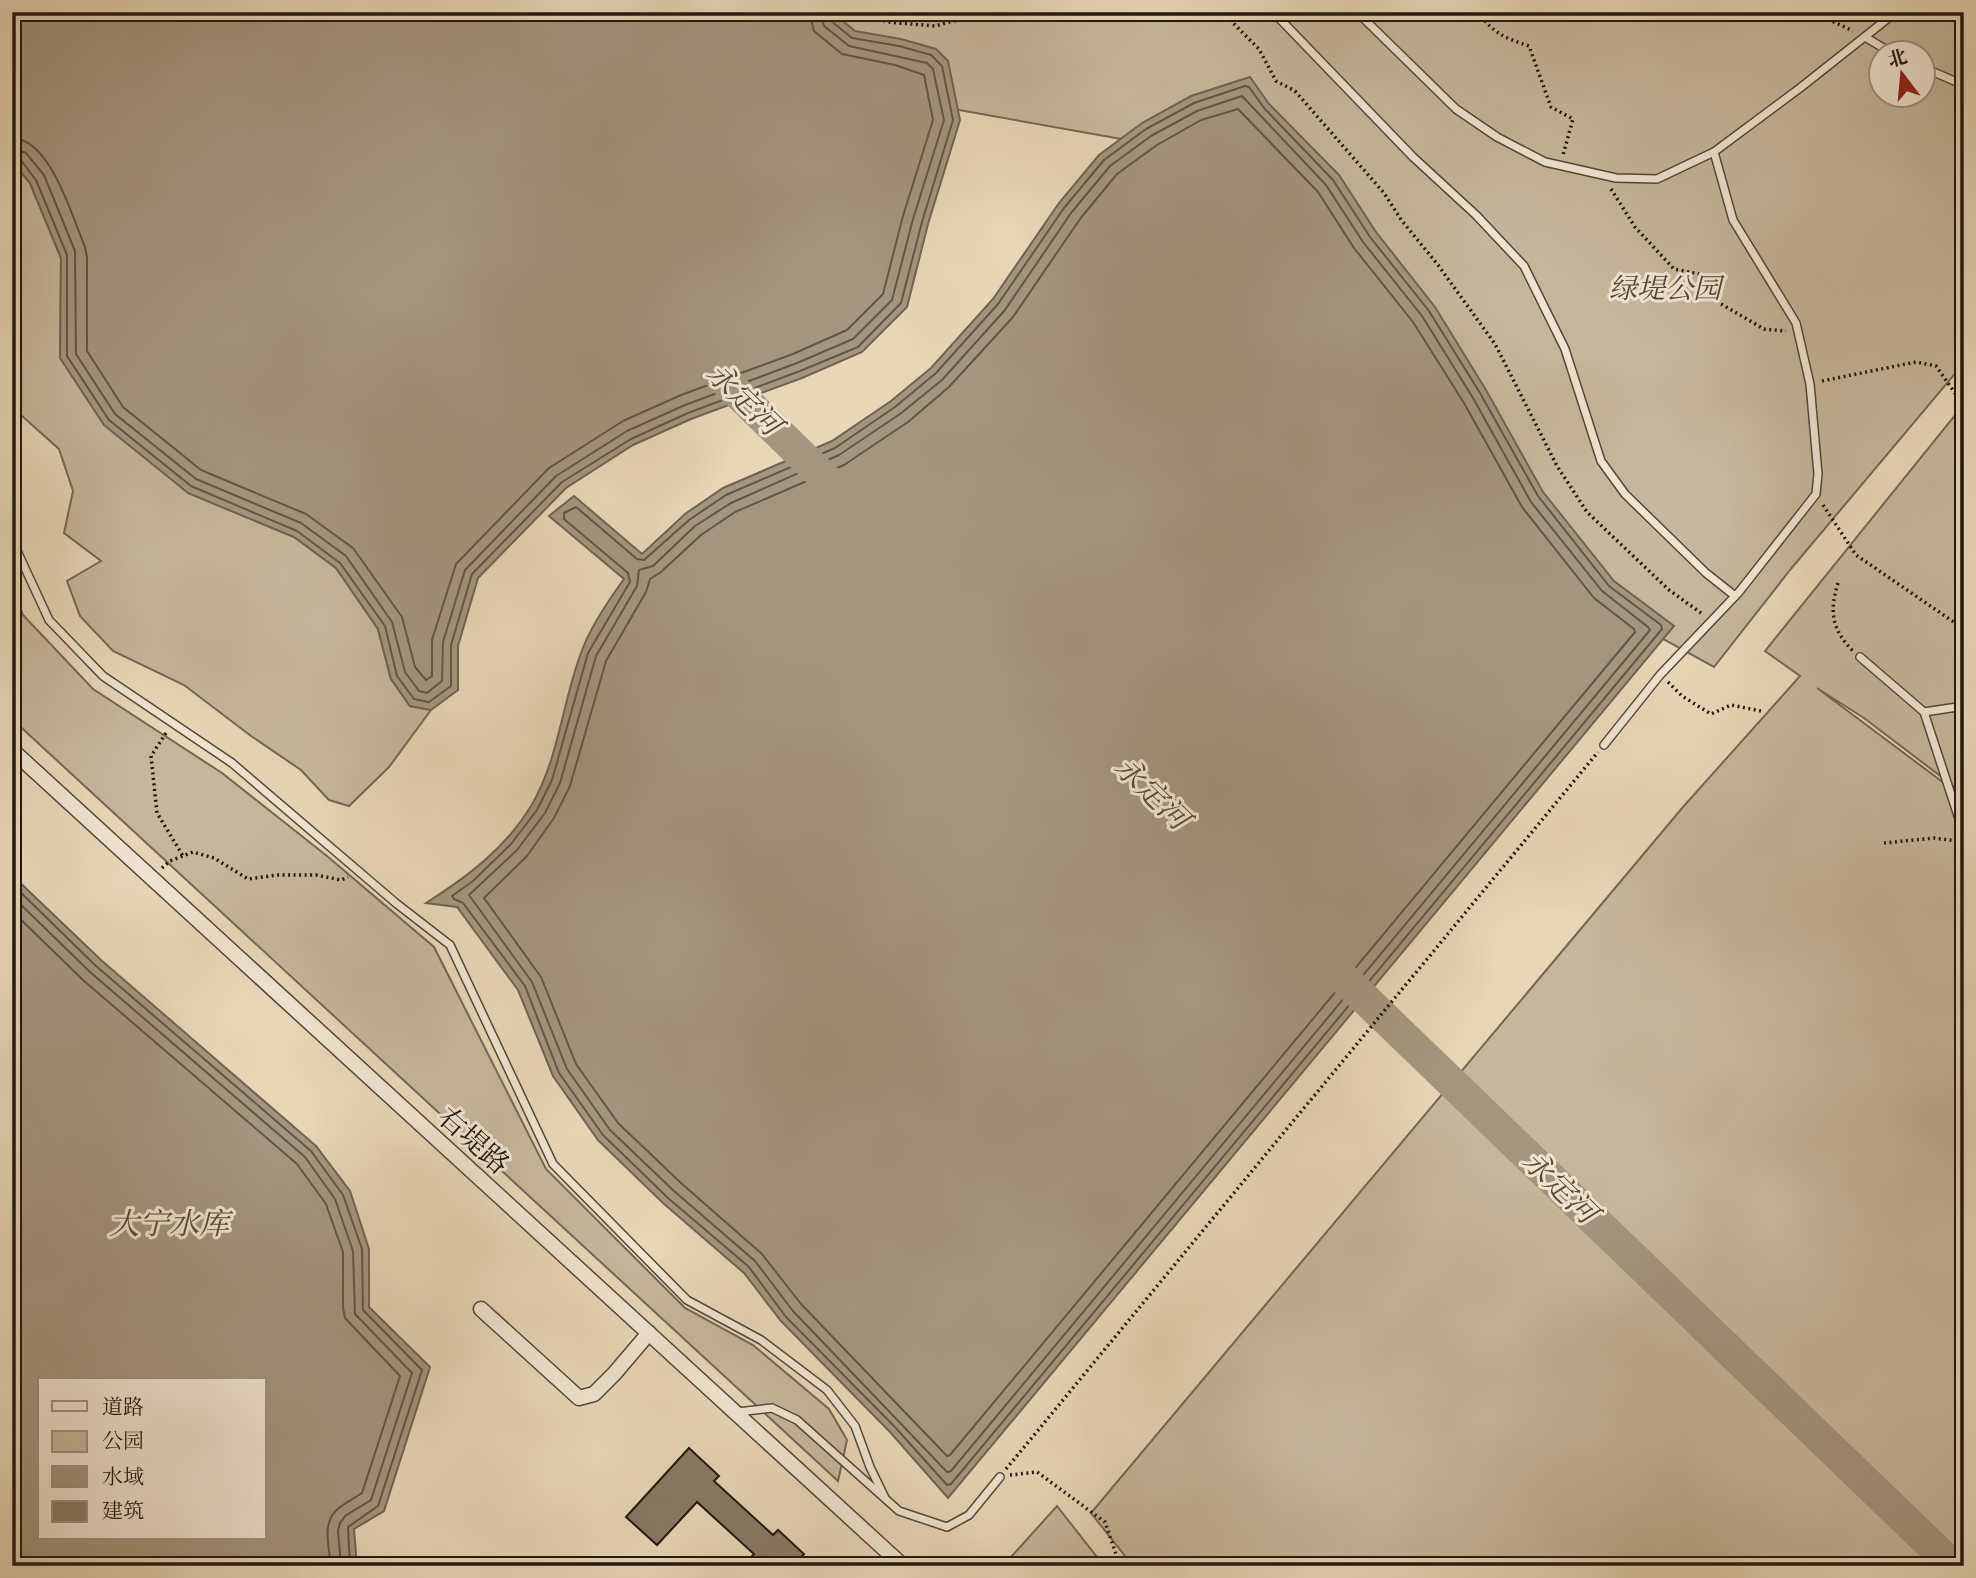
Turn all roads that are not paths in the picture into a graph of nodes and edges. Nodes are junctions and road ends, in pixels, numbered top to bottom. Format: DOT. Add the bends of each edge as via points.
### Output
graph roads {
  1 [pos="1269,12"];
  2 [pos="1357,12"];
  3 [pos="1896,12"];
  4 [pos="1865,37"];
  5 [pos="1868,39"];
  6 [pos="1938,74"];
  7 [pos="1964,85"];
  8 [pos="1714,152"];
  9 [pos="12,540"];
  10 [pos="1735,596"];
  11 [pos="1860,657"];
  12 [pos="1964,706"];
  13 [pos="1924,712"];
  14 [pos="1604,744"];
  15 [pos="12,750"];
  16 [pos="1964,826"];
  17 [pos="481,1309"];
  18 [pos="649,1333"];
  19 [pos="735,1412"];
  20 [pos="1000,1477"];
  21 [pos="879,1491"];
  22 [pos="903,1566"];
  1 -- 10 [label="lane" via="1524,266 1564,349 1601,461 1625,494"];
  2 -- 8 [label="lane" via="1456,109 1545,162 1616,178 1657,179"];
  3 -- 4 [label="lane"];
  4 -- 5 [label="lane"];
  4 -- 8 [label="lane"];
  6 -- 7 [label="lane"];
  8 -- 10 [label="lane" via="1732,220 1796,323 1810,384 1818,474 1816,494"];
  9 -- 21 [label="lane" via="49,620 103,676 232,763 450,945 553,1164 687,1300 761,1340 827,1390 855,1426"];
  10 -- 14 [label="lane" via="1660,675"];
  11 -- 13 [label="lane"];
  12 -- 13 [label="lane"];
  13 -- 16 [label="lane"];
  15 -- 18 [label="street, 右堤路"];
  17 -- 18 [label="street" via="579,1398 594,1394"];
  18 -- 19 [label="street, 右堤路"];
  19 -- 21 [label="lane" via="772,1408 797,1420"];
  19 -- 22 [label="street, 右堤路"];
  20 -- 21 [label="lane" via="969,1515 947,1527 899,1511"];
}
